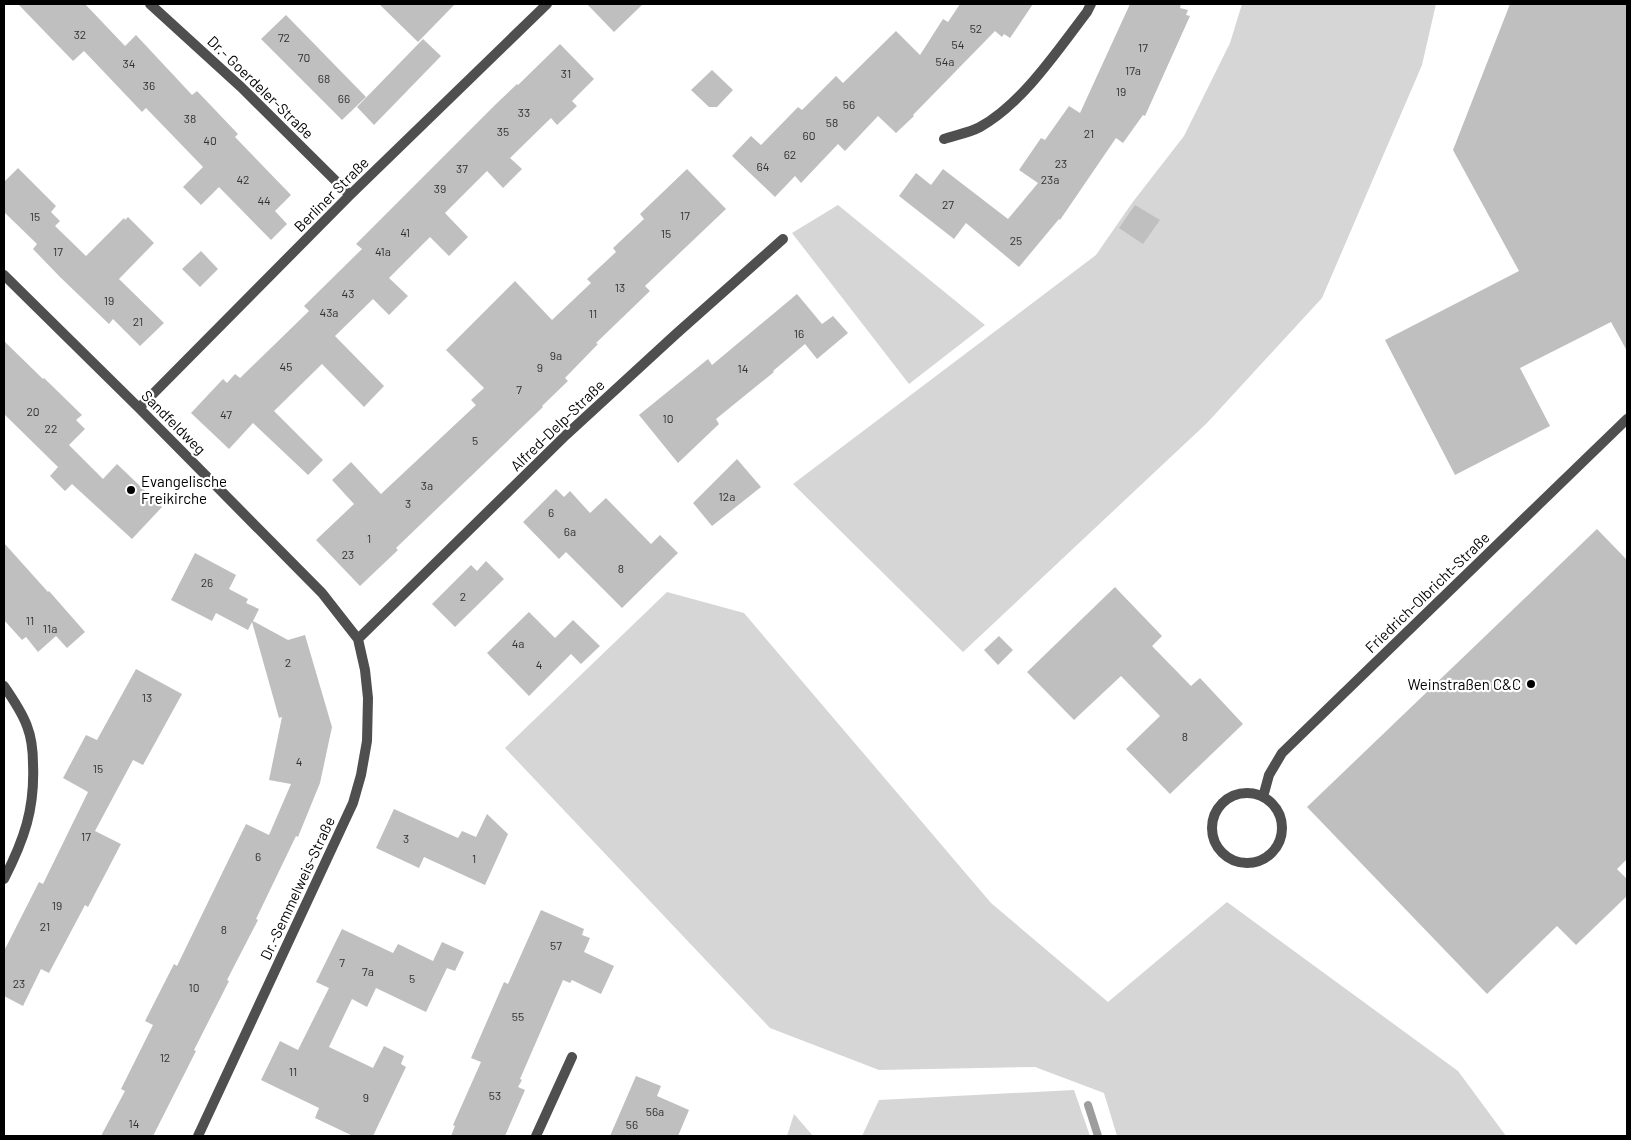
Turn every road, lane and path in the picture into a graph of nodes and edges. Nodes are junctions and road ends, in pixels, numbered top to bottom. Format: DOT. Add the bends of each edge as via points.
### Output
graph roads {
  1 [pos="150,4"];
  2 [pos="547,4"];
  3 [pos="1091,4"];
  4 [pos="944,139"];
  5 [pos="350,195"];
  6 [pos="783,240"];
  7 [pos="4,276"];
  8 [pos="139,408"];
  9 [pos="1627,420"];
  10 [pos="358,640"];
  11 [pos="4,686"];
  12 [pos="1263,797"];
  13 [pos="4,879"];
  14 [pos="572,1057"];
  15 [pos="198,1136"];
  16 [pos="536,1136"];
  1 -- 5 [label="street, Dr.- Goerdeler-Straße" via="241,87"];
  2 -- 5 [label="street, Berliner Straße"];
  3 -- 4 [label="street" via="1021,95 979,128"];
  5 -- 8 [label="street, Berliner Straße"];
  6 -- 10 [label="street, Alfred-Delp-Straße" via="566,435"];
  7 -- 8 [label="street, Sandfeldweg"];
  8 -- 10 [label="street, Sandfeldweg" via="322,593"];
  9 -- 12 [label="street, Friedrich-Olbricht-Straße" via="1282,753 1269,775"];
  10 -- 15 [label="street, Dr.-Semmelweis-Straße" via="368,698 367,741 362,775 353,803"];
  11 -- 13 [label="street" via="27,726 34,776 32,806 25,831"];
  12 -- 12 [label="street" via="1240,794 1229,798 1214,816 1214,840 1227,857 1237,862 1260,861 1277,847 1282,825 1279,814"];
  14 -- 16 [label="street"];
}
